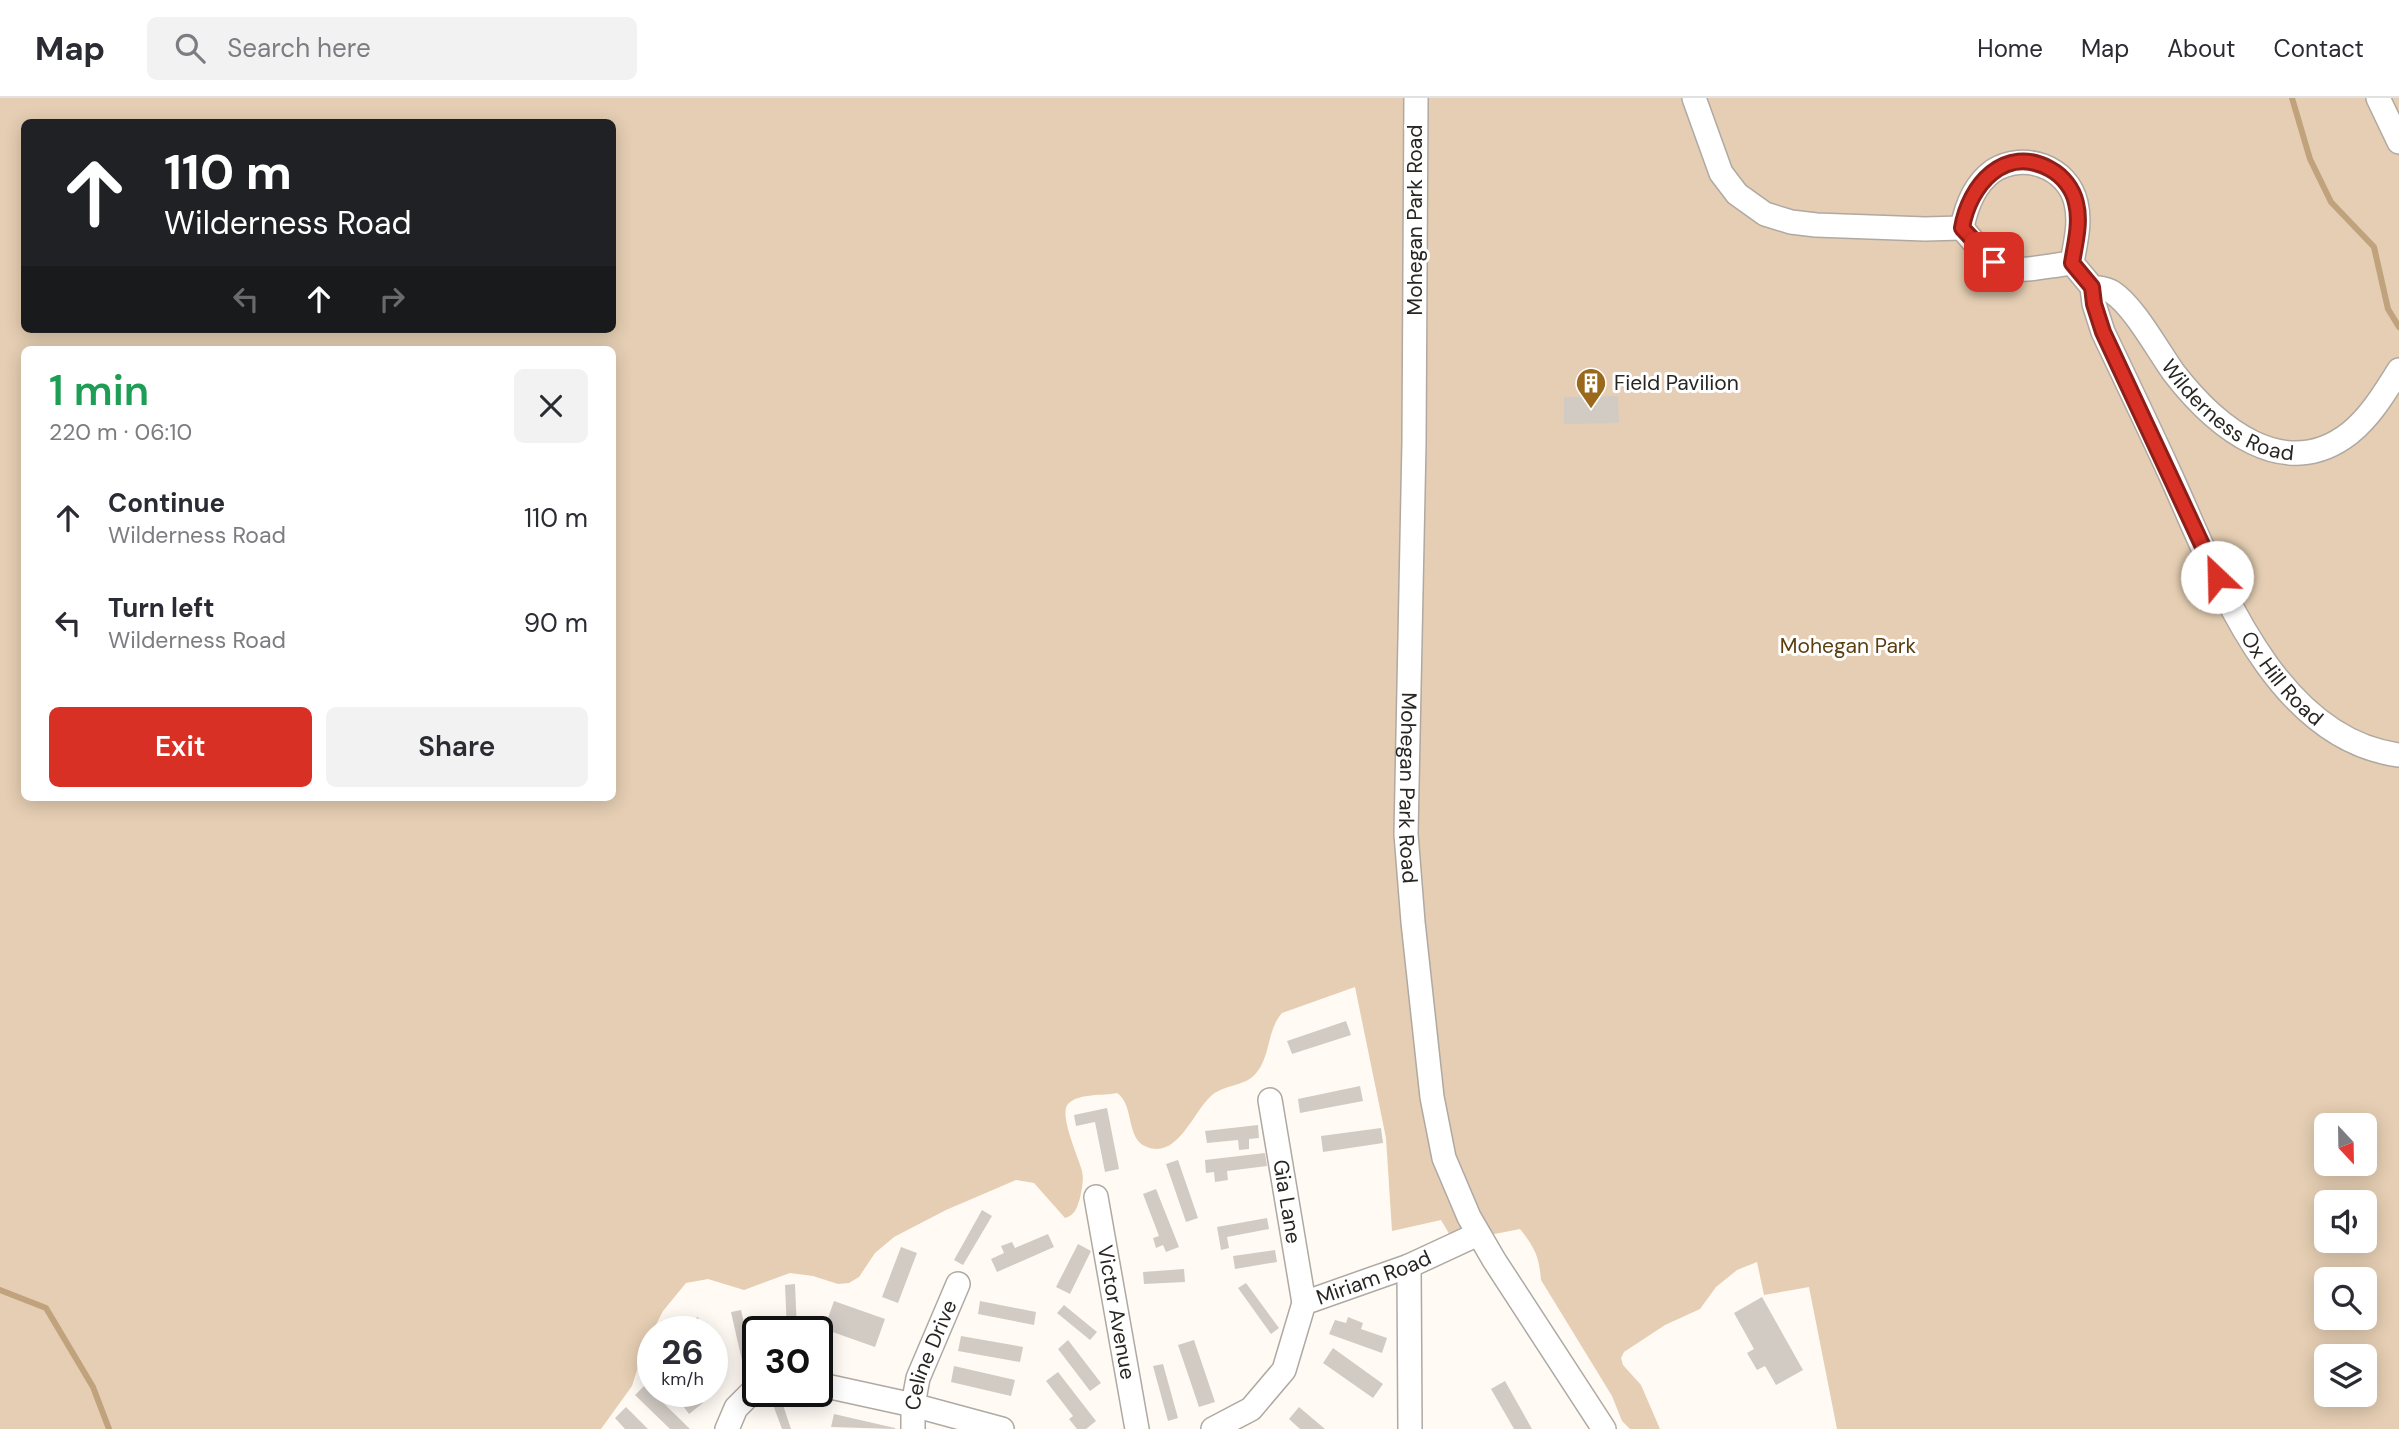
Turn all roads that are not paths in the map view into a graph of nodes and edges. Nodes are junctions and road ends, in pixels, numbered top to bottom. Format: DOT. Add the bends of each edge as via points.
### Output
graph roads {
  1 [pos="1416,98"];
  2 [pos="1694,98"];
  3 [pos="2378,98"];
  4 [pos="2399,142"];
  5 [pos="1962,228"];
  6 [pos="2072,263"];
  7 [pos="2092,287"];
  8 [pos="2399,370"];
  9 [pos="2399,755"];
  10 [pos="1270,1100"];
  11 [pos="1096,1198"];
  12 [pos="1478,1234"];
  13 [pos="1409,1266"];
  14 [pos="958,1284"];
  15 [pos="1304,1303"];
  16 [pos="833,1387"];
  17 [pos="742,1402"];
  18 [pos="914,1405"];
  19 [pos="727,1429"];
  20 [pos="913,1429"];
  21 [pos="1002,1429"];
  22 [pos="1137,1429"];
  23 [pos="1213,1429"];
  24 [pos="1410,1429"];
  25 [pos="1604,1429"];
  1 -- 12 [label="street, Mohegan Park Road" via="1407,861 1437,1132"];
  2 -- 5 [label="street" via="1721,173 1737,194 1765,214 1805,224"];
  3 -- 4 [label="street"];
  5 -- 6 [label="street" via="1987,256 2009,269 2026,271"];
  5 -- 6 [label="street" via="1966,207 1987,177 2011,163 2039,164 2062,178 2076,201"];
  6 -- 7 [label="street, Wilderness Road"];
  7 -- 8 [label="street, Wilderness Road" via="2116,295 2199,402 2237,433 2275,452 2308,453 2337,441 2376,405"];
  7 -- 9 [label="street, Ox Hill Road" via="2103,332 2248,638 2324,725 2369,748"];
  10 -- 15 [label="street, Gia Lane"];
  11 -- 22 [label="street, Victor Avenue"];
  12 -- 13 [label="street, Miriam Road"];
  12 -- 25 [label="street, Mohegan Park Road"];
  13 -- 15 [label="street, Miriam Road"];
  13 -- 24 [label="street"];
  14 -- 18 [label="street, Celine Drive" via="918,1378"];
  15 -- 23 [label="street, Miriam Road" via="1284,1370 1251,1409"];
  16 -- 18 [label="street"];
  17 -- 19 [label="street"];
  18 -- 20 [label="street, Celine Drive"];
  18 -- 21 [label="street"];
}
